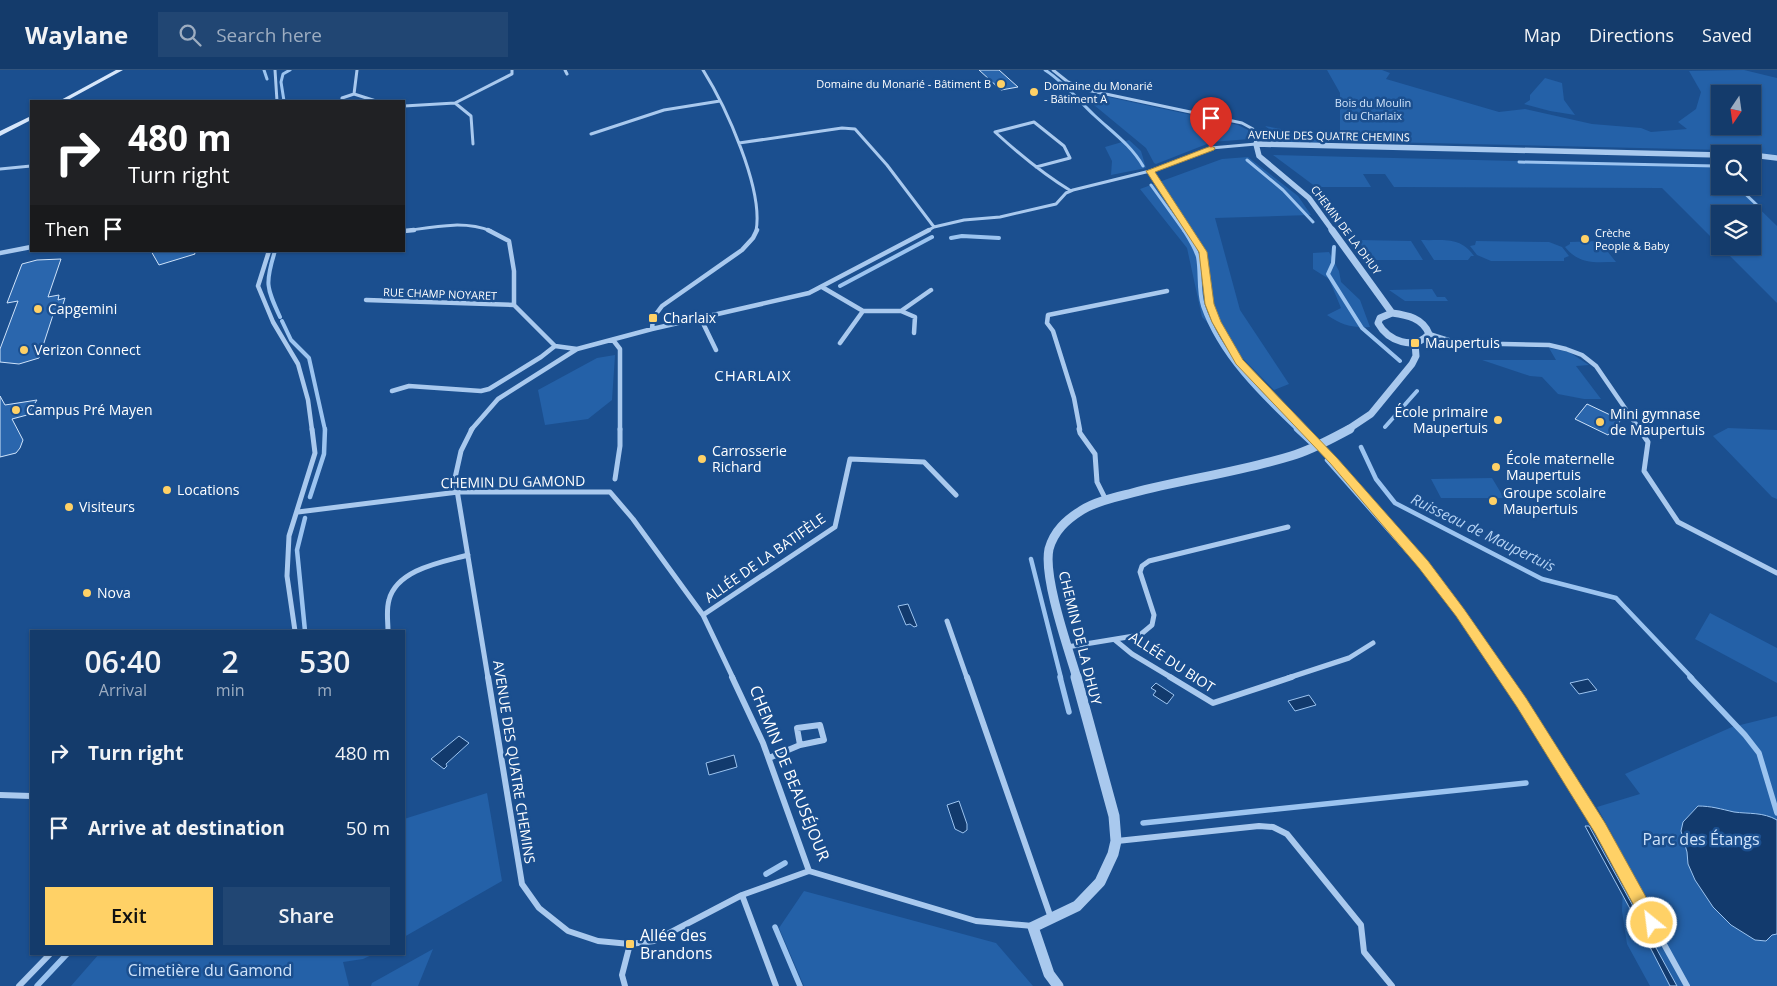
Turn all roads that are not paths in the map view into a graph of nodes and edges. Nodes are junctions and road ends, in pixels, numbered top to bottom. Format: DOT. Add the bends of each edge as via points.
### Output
graph roads {
  1 [pos="120,70"];
  2 [pos="275,70"];
  3 [pos="357,70"];
  4 [pos="512,70"];
  5 [pos="565,70"];
  6 [pos="703,70"];
  7 [pos="1053,70"];
  8 [pos="567,74"];
  9 [pos="354,94"];
  10 [pos="64,100"];
  11 [pos="277,100"];
  12 [pos="342,100"];
  13 [pos="373,100"];
  14 [pos="720,101"];
  15 [pos="455,103"];
  16 [pos="405,106"];
  17 [pos="30,119"];
  18 [pos="0,134"];
  19 [pos="591,134"];
  20 [pos="739,143"];
  21 [pos="473,144"];
  22 [pos="1256,144"];
  23 [pos="1711,154"];
  24 [pos="1761,156"];
  25 [pos="1777,158"];
  26 [pos="30,166"];
  27 [pos="1036,167"];
  28 [pos="0,169"];
  29 [pos="1150,171"];
  30 [pos="1071,191"];
  31 [pos="934,227"];
  32 [pos="405,231"];
  33 [pos="30,247"];
  34 [pos="268,252"];
  35 [pos="0,253"];
  36 [pos="822,287"];
  37 [pos="931,290"];
  38 [pos="1167,291"];
  39 [pos="366,300"];
  40 [pos="514,305"];
  41 [pos="863,311"];
  42 [pos="901,311"];
  43 [pos="1392,313"];
  44 [pos="701,319"];
  45 [pos="652,329"];
  46 [pos="914,333"];
  47 [pos="1429,334"];
  48 [pos="613,340"];
  49 [pos="840,343"];
  50 [pos="1415,343"];
  51 [pos="555,346"];
  52 [pos="577,349"];
  53 [pos="716,350"];
  54 [pos="540,357"];
  55 [pos="552,365"];
  56 [pos="392,391"];
  57 [pos="1319,446"];
  58 [pos="615,479"];
  59 [pos="458,492"];
  60 [pos="610,492"];
  61 [pos="956,495"];
  62 [pos="1106,500"];
  63 [pos="298,512"];
  64 [pos="1288,528"];
  65 [pos="468,555"];
  66 [pos="1777,574"];
  67 [pos="702,615"];
  68 [pos="947,621"];
  69 [pos="296,630"];
  70 [pos="388,630"];
  71 [pos="1114,640"];
  72 [pos="1373,643"];
  73 [pos="1067,647"];
  74 [pos="800,745"];
  75 [pos="768,758"];
  76 [pos="0,794"];
  77 [pos="30,796"];
  78 [pos="1116,841"];
  79 [pos="809,871"];
  80 [pos="742,895"];
  81 [pos="1051,919"];
  82 [pos="1033,926"];
  83 [pos="630,944"];
  84 [pos="49,955"];
  85 [pos="19,986"];
  86 [pos="625,986"];
  87 [pos="776,986"];
  88 [pos="1058,986"];
  89 [pos="1392,986"];
  90 [pos="1687,986"];
  1 -- 10 [label="main road"];
  2 -- 11 [label="street"];
  3 -- 9 [label="street"];
  4 -- 15 [label="street" via="512,74"];
  5 -- 8 [label="street"];
  6 -- 14 [label="street"];
  7 -- 22 [label="street" via="1072,84 1094,92 1242,123 1253,129"];
  9 -- 12 [label="street"];
  9 -- 13 [label="street"];
  14 -- 19 [label="street" via="664,110"];
  14 -- 20 [label="street"];
  15 -- 16 [label="street"];
  15 -- 21 [label="street" via="471,116"];
  17 -- 18 [label="main road"];
  20 -- 31 [label="street" via="842,128 855,129"];
  20 -- 45 [label="street" via="758,211 758,228 736,255 662,306 653,318"];
  22 -- 23 [label="street, AVENUE DES QUATRE CHEMINS"];
  22 -- 29 [label="street, AVENUE DES QUATRE CHEMINS" via="1211,148"];
  22 -- 43 [label="street, CHEMIN DE LA DHUY" via="1259,156 1309,198"];
  24 -- 25 [label="street"];
  26 -- 28 [label="street"];
  27 -- 27 [label="street" via="1017,152 995,132 1034,122 1064,146 1070,158"];
  27 -- 30 [label="street"];
  29 -- 30 [label="street, AVENUE DES QUATRE CHEMINS"];
  29 -- 57 [label="street" via="1203,252 1210,304 1240,362"];
  30 -- 31 [label="street, AVENUE DES QUATRE CHEMINS" via="1056,204"];
  31 -- 36 [label="street, AVENUE DES QUATRE CHEMINS"];
  32 -- 40 [label="street, RUE CHAMP NOYARET" via="468,226 500,233 509,241 514,271"];
  33 -- 35 [label="street"];
  34 -- 63 [label="street" via="258,286 273,322 298,364 308,400 315,453"];
  36 -- 41 [label="street"];
  36 -- 44 [label="street, AVENUE DES QUATRE CHEMINS"];
  37 -- 42 [label="street"];
  38 -- 62 [label="street" via="1048,316 1047,323 1053,331 1074,398 1080,433 1095,454 1097,482"];
  39 -- 40 [label="street, RUE CHAMP NOYARET"];
  40 -- 51 [label="street, RUE CHAMP NOYARET"];
  41 -- 42 [label="street"];
  41 -- 49 [label="street"];
  42 -- 46 [label="street" via="915,318"];
  43 -- 47 [label="street" via="1418,319"];
  43 -- 50 [label="street" via="1380,318 1380,329 1393,339"];
  44 -- 45 [label="street, AVENUE DES QUATRE CHEMINS"];
  44 -- 53 [label="street"];
  45 -- 48 [label="street, AVENUE DES QUATRE CHEMINS"];
  47 -- 50 [label="street" via="1423,341"];
  47 -- 66 [label="street" via="1455,343 1558,346 1580,353 1596,366 1648,442 1644,471 1678,522"];
  48 -- 52 [label="street, AVENUE DES QUATRE CHEMINS"];
  48 -- 58 [label="street" via="620,349 620,446"];
  50 -- 57 [label="street, CHEMIN DE LA DHUY" via="1416,356 1412,364 1371,414"];
  51 -- 52 [label="street"];
  51 -- 54 [label="street"];
  52 -- 55 [label="street, AVENUE DES QUATRE CHEMINS"];
  54 -- 55 [label="street"];
  54 -- 56 [label="street" via="481,391 409,386"];
  55 -- 59 [label="street, AVENUE DES QUATRE CHEMINS" via="498,400 468,434 460,451 455,478"];
  57 -- 62 [label="street, CHEMIN DE LA DHUY" via="1293,456"];
  57 -- 90 [label="street" via="1423,564 1501,671 1600,828"];
  59 -- 60 [label="street, CHEMIN DU GAMOND"];
  59 -- 63 [label="street, CHEMIN DU GAMOND"];
  59 -- 65 [label="street, AVENUE DES QUATRE CHEMINS"];
  60 -- 67 [label="street, CHEMIN DE BEAUSÉJOUR"];
  61 -- 67 [label="street, ALLÉE DE LA BATIFÈLE" via="924,462 850,459 835,527"];
  62 -- 73 [label="street, CHEMIN DE LA DHUY" via="1083,509 1056,530 1049,550 1048,573"];
  63 -- 69 [label="street" via="289,536 287,576"];
  64 -- 71 [label="street" via="1149,561 1140,572 1154,615 1152,625 1140,635"];
  65 -- 70 [label="street" via="417,571 400,583 389,597"];
  65 -- 83 [label="street, AVENUE DES QUATRE CHEMINS" via="522,884 539,908 568,930 598,941"];
  67 -- 75 [label="street, CHEMIN DE BEAUSÉJOUR"];
  68 -- 81 [label="street"];
  71 -- 72 [label="street, ALLÉE DU BIOT" via="1213,703 1349,658"];
  71 -- 73 [label="street, ALLÉE DU BIOT"];
  73 -- 78 [label="street, CHEMIN DE LA DHUY" via="1114,816"];
  74 -- 74 [label="street" via="824,740 820,724 797,728"];
  74 -- 75 [label="street"];
  75 -- 79 [label="street, CHEMIN DE BEAUSÉJOUR"];
  76 -- 77 [label="street"];
  78 -- 81 [label="street, CHEMIN DE LA DHUY" via="1100,882 1077,906"];
  78 -- 89 [label="street" via="1259,826 1273,827 1287,834 1361,925 1364,952"];
  79 -- 80 [label="street, AVENUE DES QUATRE CHEMINS"];
  79 -- 82 [label="street, CHEMIN DE BEAUSÉJOUR" via="976,920"];
  80 -- 83 [label="street, AVENUE DES QUATRE CHEMINS" via="654,942"];
  80 -- 87 [label="street"];
  81 -- 82 [label="street, CHEMIN DE LA DHUY"];
  82 -- 88 [label="street" via="1049,974"];
  83 -- 86 [label="street" via="622,975"];
  84 -- 85 [label="street"];
}
